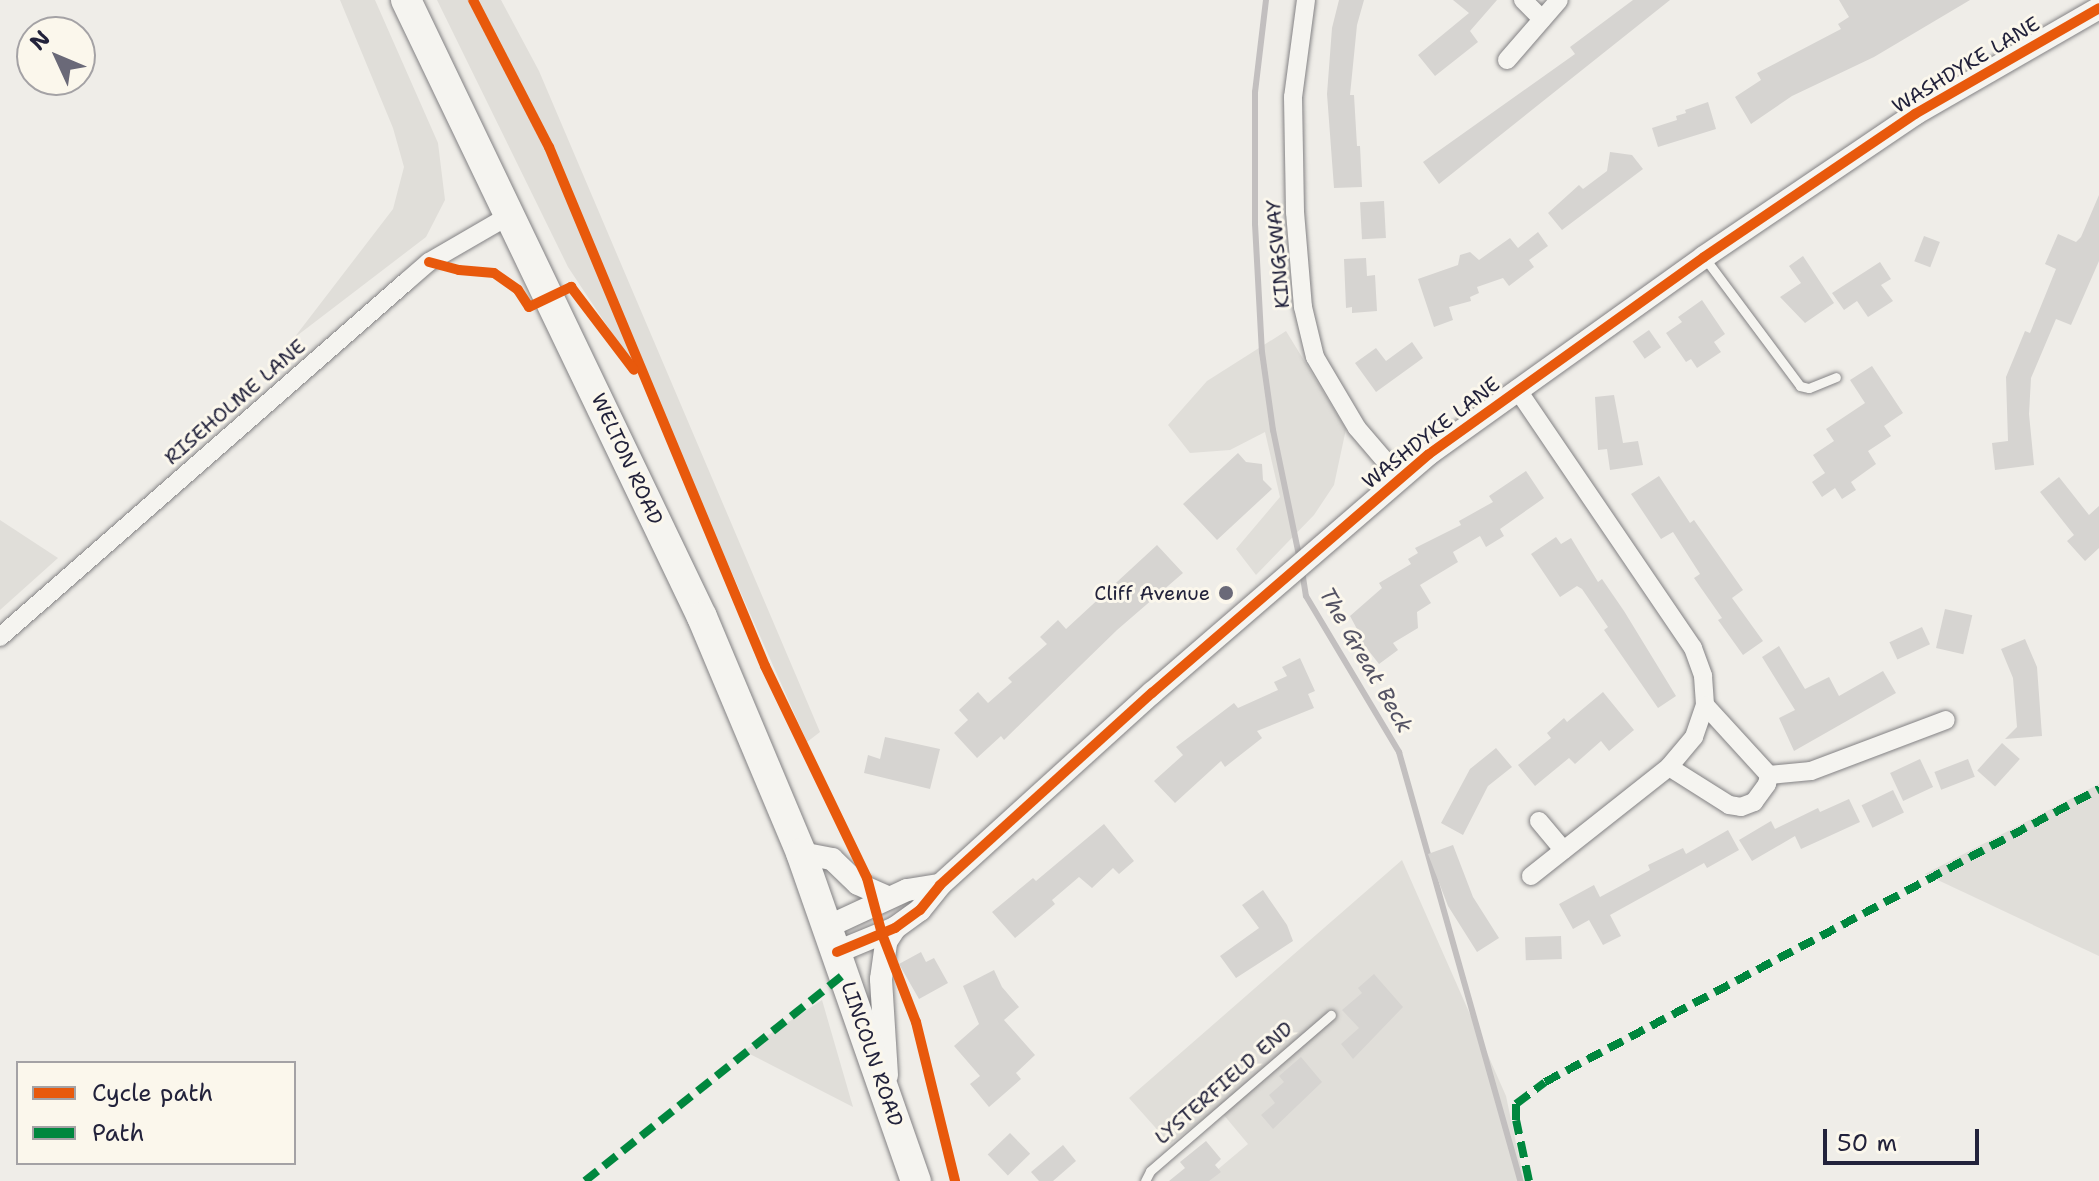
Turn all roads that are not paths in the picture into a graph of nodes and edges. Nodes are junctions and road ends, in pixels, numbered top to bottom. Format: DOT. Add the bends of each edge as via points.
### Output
graph roads {
  1 [pos="406,0"];
  2 [pos="1306,0"];
  3 [pos="1523,0"];
  4 [pos="1559,0"];
  5 [pos="2099,8"];
  6 [pos="1542,19"];
  7 [pos="1507,60"];
  8 [pos="510,215"];
  9 [pos="1704,257"];
  10 [pos="1836,377"];
  11 [pos="1517,389"];
  12 [pos="1399,477"];
  13 [pos="0,637"];
  14 [pos="1705,705"];
  15 [pos="1946,720"];
  16 [pos="1669,767"];
  17 [pos="1769,775"];
  18 [pos="1539,821"];
  19 [pos="1563,850"];
  20 [pos="801,853"];
  21 [pos="1531,876"];
  22 [pos="940,885"];
  23 [pos="889,898"];
  24 [pos="895,928"];
  25 [pos="832,940"];
  26 [pos="1331,1015"];
  27 [pos="889,1099"];
  28 [pos="916,1181"];
  29 [pos="1145,1181"];
  1 -- 8 [label="highway, WELTON ROAD"];
  2 -- 12 [label="street, KINGSWAY" via="1293,97 1303,307 1315,357 1357,428"];
  3 -- 6 [label="street"];
  4 -- 6 [label="street"];
  5 -- 9 [label="street, WASHDYKE LANE" via="1915,114"];
  6 -- 7 [label="street"];
  8 -- 13 [label="street, RISEHOLME LANE" via="429,262"];
  8 -- 20 [label="highway, WELTON ROAD" via="702,617"];
  9 -- 10 [label="lane" via="1800,386 1809,388"];
  9 -- 11 [label="street, WASHDYKE LANE"];
  11 -- 12 [label="street, WASHDYKE LANE"];
  11 -- 14 [label="street" via="1693,648 1703,676"];
  12 -- 22 [label="street, WASHDYKE LANE"];
  14 -- 16 [label="street" via="1694,737"];
  14 -- 17 [label="street"];
  15 -- 17 [label="street" via="1811,771"];
  16 -- 17 [label="street" via="1729,805 1741,807 1754,802"];
  16 -- 19 [label="street"];
  18 -- 19 [label="street"];
  19 -- 21 [label="street"];
  20 -- 23 [label="street" via="832,859 858,884"];
  20 -- 25 [label="highway, WELTON ROAD"];
  22 -- 23 [label="street"];
  22 -- 24 [label="street, WASHDYKE LANE" via="920,910"];
  23 -- 25 [label="street"];
  24 -- 25 [label="street, WASHDYKE LANE"];
  24 -- 27 [label="street" via="886,942 881,979"];
  25 -- 27 [label="highway, LINCOLN ROAD"];
  26 -- 29 [label="lane, LYSTERFIELD END" via="1150,1171"];
  27 -- 28 [label="highway, LINCOLN ROAD"];
}
